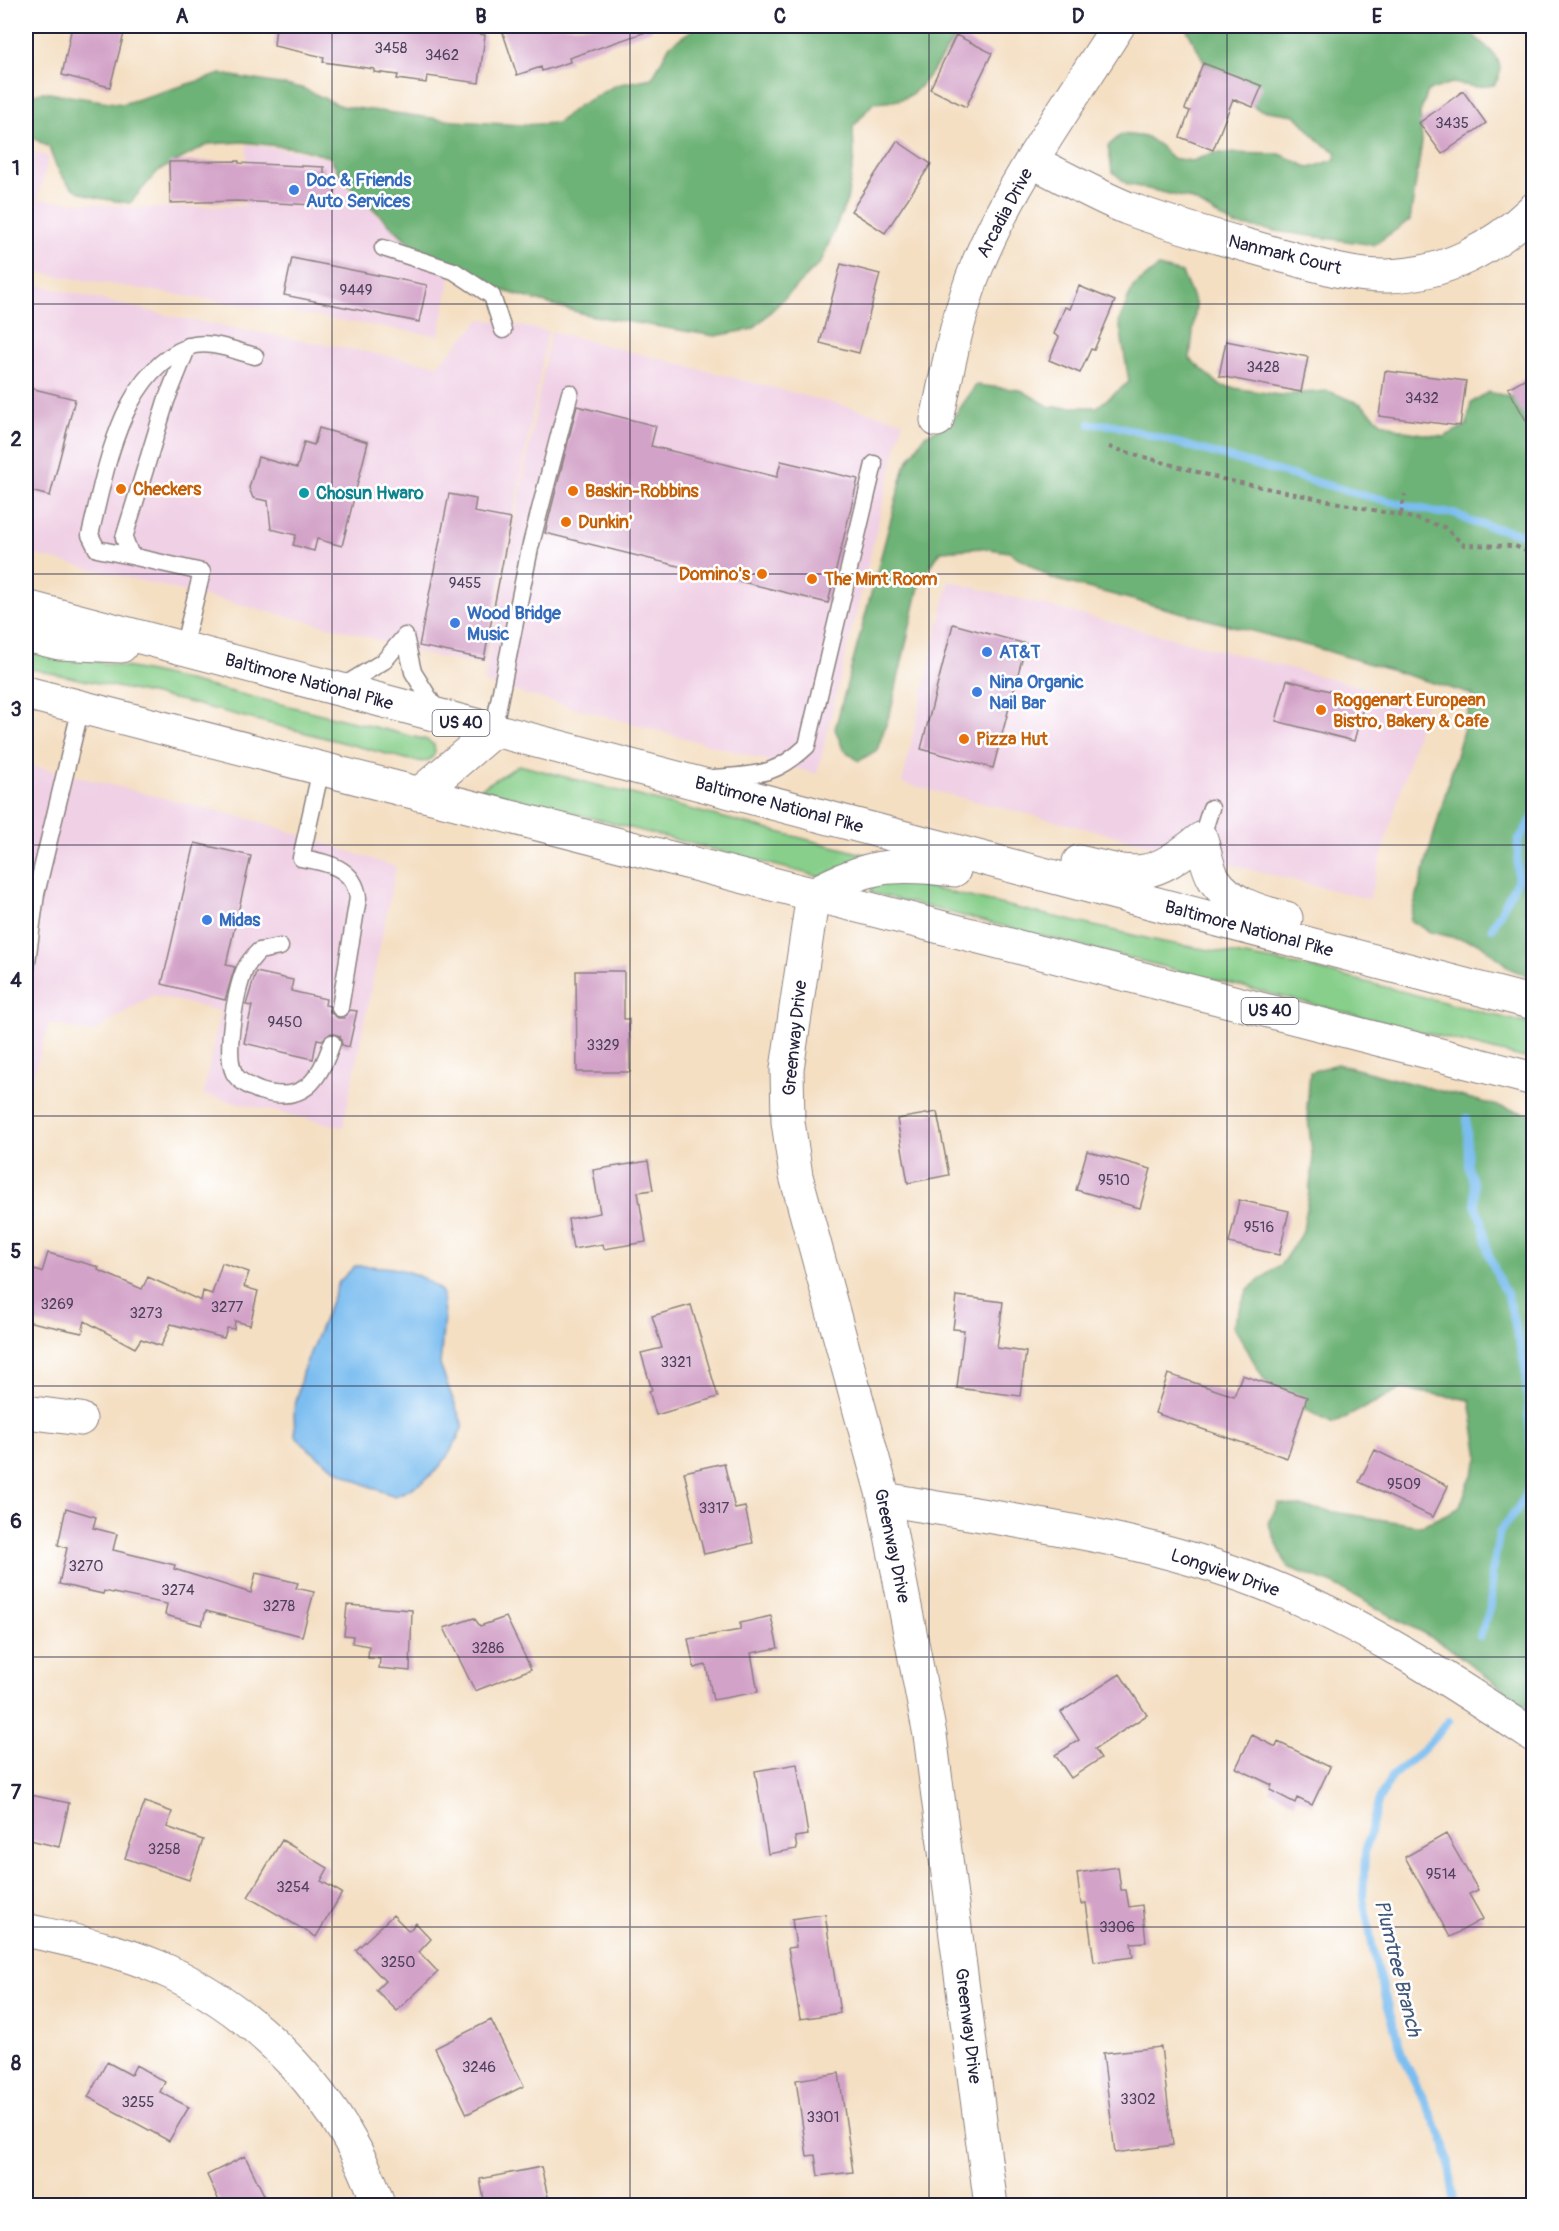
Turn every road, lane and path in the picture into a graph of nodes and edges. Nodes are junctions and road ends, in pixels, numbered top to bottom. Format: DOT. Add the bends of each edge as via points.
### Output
graph roads {
  1 [pos="1118,26"];
  2 [pos="1033,162"];
  3 [pos="1533,209"];
  4 [pos="383,248"];
  5 [pos="503,330"];
  6 [pos="188,346"];
  7 [pos="255,356"];
  8 [pos="570,393"];
  9 [pos="937,420"];
  10 [pos="1109,447"];
  11 [pos="874,464"];
  12 [pos="1405,494"];
  13 [pos="1401,514"];
  14 [pos="1533,555"];
  15 [pos="130,556"];
  16 [pos="26,607"];
  17 [pos="26,635"];
  18 [pos="183,648"];
  19 [pos="338,689"];
  20 [pos="26,693"];
  21 [pos="81,707"];
  22 [pos="441,718"];
  23 [pos="493,731"];
  24 [pos="321,769"];
  25 [pos="690,781"];
  26 [pos="419,794"];
  27 [pos="1211,807"];
  28 [pos="845,824"];
  29 [pos="1201,838"];
  30 [pos="1111,892"];
  31 [pos="36,894"];
  32 [pos="813,894"];
  33 [pos="26,914"];
  34 [pos="280,946"];
  35 [pos="26,969"];
  36 [pos="1502,995"];
  37 [pos="1533,1003"];
  38 [pos="339,1008"];
  39 [pos="332,1043"];
  40 [pos="1533,1079"];
  41 [pos="26,1412"];
  42 [pos="80,1419"];
  43 [pos="884,1499"];
  44 [pos="1533,1736"];
  45 [pos="26,1929"];
  46 [pos="379,2205"];
  47 [pos="991,2205"];
  1 -- 2 [label="main road, Arcadia Drive"];
  2 -- 3 [label="main road, Nanmark Court" via="1125,207 1181,227 1330,268 1386,276 1432,270 1476,255 1513,229"];
  2 -- 9 [label="main road, Arcadia Drive" via="977,266 959,320"];
  4 -- 5 [label="lane" via="454,271 492,296"];
  6 -- 7 [label="lane" via="208,344"];
  6 -- 15 [label="lane" via="166,401 124,538"];
  6 -- 15 [label="lane" via="157,366 123,415 114,441 90,535 97,549"];
  8 -- 23 [label="lane" via="530,548"];
  10 -- 13 [label="path" via="1222,479"];
  11 -- 25 [label="lane" via="807,746 770,773"];
  12 -- 13 [label="path"];
  13 -- 14 [label="path" via="1444,527 1464,545 1515,546"];
  15 -- 18 [label="lane" via="202,572"];
  16 -- 18 [label="main road, Baltimore National Pike / US 40"];
  17 -- 18 [label="main road" via="58,643"];
  18 -- 19 [label="main road, Baltimore National Pike / US 40"];
  19 -- 22 [label="main road, Baltimore National Pike / US 40"];
  19 -- 22 [label="lane" via="384,661 405,636 413,672"];
  20 -- 21 [label="main road, US 40"];
  21 -- 24 [label="main road, US 40"];
  21 -- 31 [label="lane"];
  22 -- 23 [label="main road, Baltimore National Pike / US 40"];
  23 -- 25 [label="main road, Baltimore National Pike / US 40"];
  23 -- 26 [label="main road"];
  24 -- 26 [label="main road, US 40"];
  24 -- 38 [label="lane" via="301,858 327,862 345,872 357,886 358,898"];
  25 -- 28 [label="main road, Baltimore National Pike / US 40"];
  26 -- 32 [label="main road, US 40"];
  27 -- 29 [label="lane"];
  28 -- 29 [label="main road" via="969,835 1116,871 1149,872 1171,863"];
  28 -- 30 [label="main road, Baltimore National Pike / US 40"];
  29 -- 36 [label="main road" via="1214,878 1233,898 1264,913 1387,943"];
  30 -- 32 [label="main road" via="910,864 871,869"];
  30 -- 36 [label="main road, Baltimore National Pike / US 40"];
  31 -- 33 [label="lane"];
  31 -- 35 [label="lane"];
  32 -- 40 [label="main road, US 40"];
  32 -- 43 [label="main road, Greenway Drive" via="788,1069 788,1122 796,1176"];
  34 -- 39 [label="lane" via="259,951 245,968 228,1044 234,1074 252,1089 278,1096 299,1093 322,1073"];
  36 -- 37 [label="main road, Baltimore National Pike / US 40"];
  41 -- 42 [label="main road"];
  43 -- 44 [label="main road, Longview Drive" via="1104,1537 1188,1558 1263,1584 1330,1612 1426,1664"];
  43 -- 47 [label="main road, Greenway Drive" via="938,1790"];
  45 -- 46 [label="main road" via="158,1967 224,2004 273,2042 323,2098 354,2147"];
}
